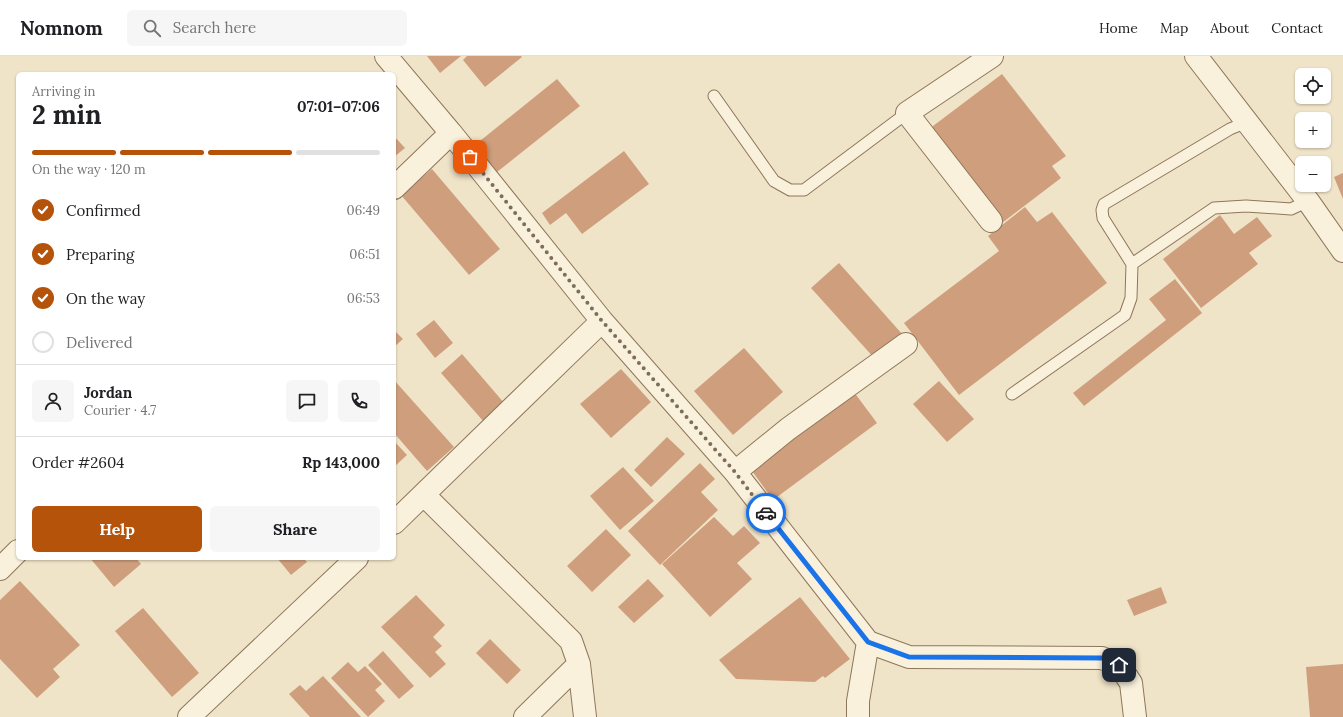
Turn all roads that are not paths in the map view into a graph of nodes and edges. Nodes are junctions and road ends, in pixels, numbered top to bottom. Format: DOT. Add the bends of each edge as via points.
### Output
graph roads {
  1 [pos="386,56"];
  2 [pos="992,56"];
  3 [pos="1196,56"];
  4 [pos="714,96"];
  5 [pos="907,113"];
  6 [pos="1247,122"];
  7 [pos="451,133"];
  8 [pos="396,186"];
  9 [pos="1308,201"];
  10 [pos="991,221"];
  11 [pos="1336,229"];
  12 [pos="1343,251"];
  13 [pos="1132,264"];
  14 [pos="602,321"];
  15 [pos="906,344"];
  16 [pos="1012,394"];
  17 [pos="735,472"];
  18 [pos="424,495"];
  19 [pos="396,521"];
  20 [pos="16,553"];
  21 [pos="355,560"];
  22 [pos="0,569"];
  23 [pos="868,642"];
  24 [pos="579,664"];
  25 [pos="189,717"];
  26 [pos="525,717"];
  27 [pos="585,717"];
  28 [pos="858,717"];
  29 [pos="1135,717"];
  1 -- 7 [label="street"];
  2 -- 5 [label="street"];
  3 -- 6 [label="street"];
  4 -- 5 [label="lane" via="774,181 790,190 804,190"];
  5 -- 10 [label="street"];
  6 -- 9 [label="street"];
  6 -- 13 [label="lane" via="1230,129 1104,204 1103,218"];
  7 -- 8 [label="street"];
  7 -- 14 [label="street"];
  9 -- 11 [label="street"];
  9 -- 13 [label="lane" via="1291,209 1246,206 1214,208"];
  11 -- 12 [label="street"];
  13 -- 16 [label="lane" via="1131,298 1125,315"];
  14 -- 17 [label="street"];
  14 -- 18 [label="street"];
  15 -- 17 [label="street" via="788,429"];
  17 -- 23 [label="street"];
  18 -- 19 [label="street"];
  18 -- 24 [label="street" via="571,641"];
  20 -- 22 [label="street"];
  21 -- 25 [label="street"];
  23 -- 28 [label="street" via="858,701"];
  23 -- 29 [label="street" via="909,657 1102,658 1119,665 1131,683"];
  24 -- 26 [label="street"];
  24 -- 27 [label="street"];
}
